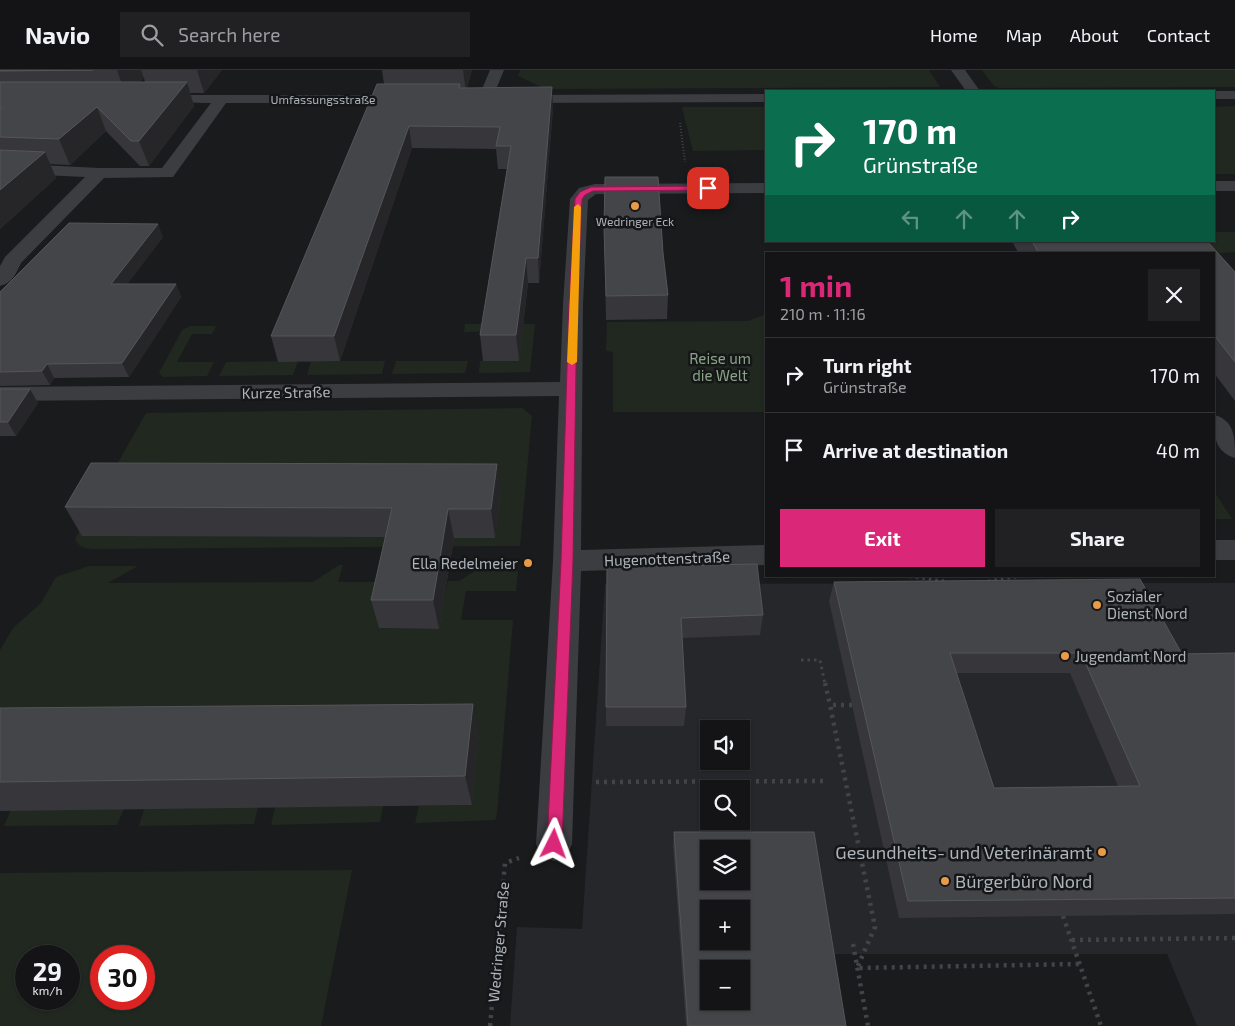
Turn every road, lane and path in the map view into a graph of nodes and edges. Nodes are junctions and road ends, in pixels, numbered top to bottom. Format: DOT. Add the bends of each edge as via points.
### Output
graph roads {
  1 [pos="497,70"];
  2 [pos="958,70"];
  3 [pos="972,90"];
  4 [pos="1215,95"];
  5 [pos="1235,95"];
  6 [pos="676,98"];
  7 [pos="765,98"];
  8 [pos="139,99"];
  9 [pos="222,99"];
  10 [pos="426,99"];
  11 [pos="0,168"];
  12 [pos="98,173"];
  13 [pos="1215,186"];
  14 [pos="1235,186"];
  15 [pos="688,188"];
  16 [pos="765,188"];
  17 [pos="6,260"];
  18 [pos="0,280"];
  19 [pos="572,389"];
  20 [pos="0,394"];
  21 [pos="1215,423"];
  22 [pos="1235,450"];
  23 [pos="1215,550"];
  24 [pos="1235,550"];
  25 [pos="765,555"];
  26 [pos="567,561"];
  27 [pos="912,577"];
  28 [pos="1016,577"];
  29 [pos="947,581"];
  30 [pos="985,581"];
  31 [pos="801,660"];
  32 [pos="830,705"];
  33 [pos="852,705"];
  34 [pos="822,781"];
  35 [pos="558,783"];
  36 [pos="554,844"];
  37 [pos="1063,916"];
  38 [pos="1235,938"];
  39 [pos="1072,940"];
  40 [pos="853,944"];
  41 [pos="1080,964"];
  42 [pos="857,968"];
  43 [pos="490,1026"];
  44 [pos="868,1026"];
  45 [pos="1101,1026"];
  1 -- 6 [label="street" via="480,99"];
  2 -- 3 [label="street"];
  4 -- 5 [label="street"];
  6 -- 7 [label="street"];
  6 -- 15 [label="path"];
  8 -- 9 [label="street, Umfassungsstraße"];
  9 -- 10 [label="street, Umfassungsstraße"];
  9 -- 12 [label="street" via="167,173"];
  11 -- 12 [label="street"];
  12 -- 17 [label="street"];
  13 -- 14 [label="street"];
  15 -- 16 [label="street"];
  15 -- 19 [label="street" via="591,189 581,195 578,202"];
  17 -- 18 [label="street" via="7,273"];
  19 -- 20 [label="street, Kurze Straße"];
  19 -- 26 [label="street"];
  21 -- 22 [label="street"];
  23 -- 24 [label="street"];
  25 -- 26 [label="street, Hugenottenstraße"];
  26 -- 35 [label="street"];
  27 -- 29 [label="path"];
  28 -- 30 [label="path"];
  31 -- 32 [label="path" via="820,660"];
  32 -- 33 [label="path"];
  32 -- 42 [label="path" via="875,927"];
  34 -- 35 [label="path"];
  35 -- 36 [label="street"];
  36 -- 43 [label="path, Wedringer Straße" via="505,863"];
  37 -- 39 [label="path"];
  38 -- 39 [label="path"];
  39 -- 41 [label="path"];
  40 -- 42 [label="path"];
  41 -- 42 [label="path"];
  41 -- 45 [label="path"];
  42 -- 44 [label="path"];
}
